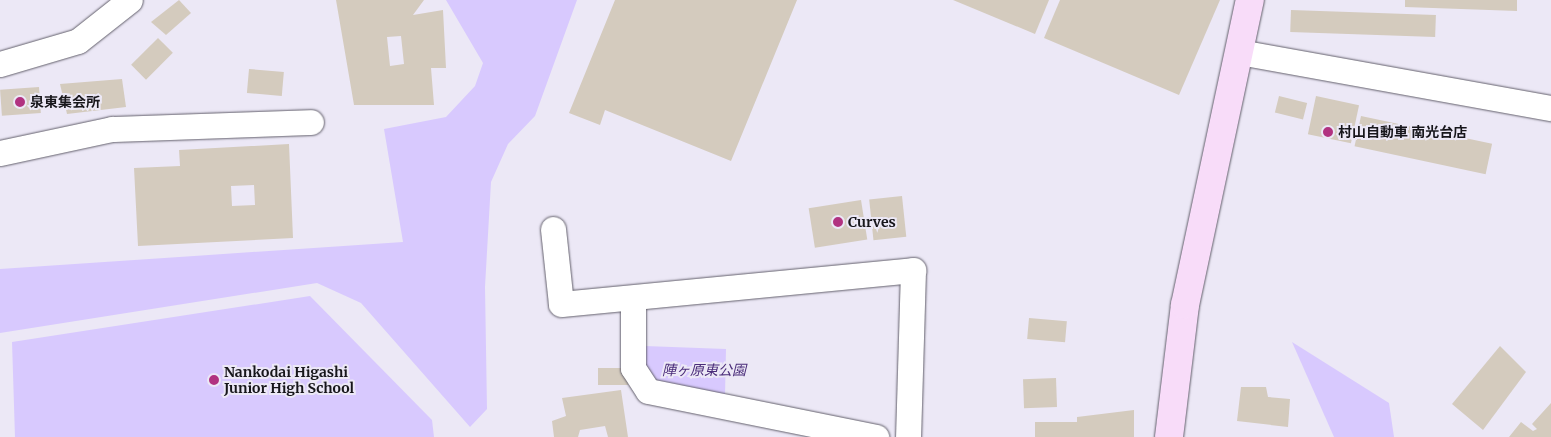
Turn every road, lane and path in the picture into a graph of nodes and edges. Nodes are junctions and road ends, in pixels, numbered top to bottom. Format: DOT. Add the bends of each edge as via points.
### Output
graph roads {
  1 [pos="130,0"];
  2 [pos="1250,0"];
  3 [pos="1239,52"];
  4 [pos="0,64"];
  5 [pos="1551,108"];
  6 [pos="311,122"];
  7 [pos="0,153"];
  8 [pos="553,229"];
  9 [pos="633,299"];
  10 [pos="876,437"];
  11 [pos="908,437"];
  12 [pos="1169,437"];
  1 -- 4 [label="street" via="78,41"];
  2 -- 3 [label="street"];
  3 -- 5 [label="street"];
  3 -- 12 [label="street" via="1184,305"];
  6 -- 7 [label="street" via="112,129"];
  8 -- 9 [label="street" via="561,304"];
  9 -- 10 [label="street" via="633,368 648,391"];
  9 -- 11 [label="street" via="912,270"];
}
